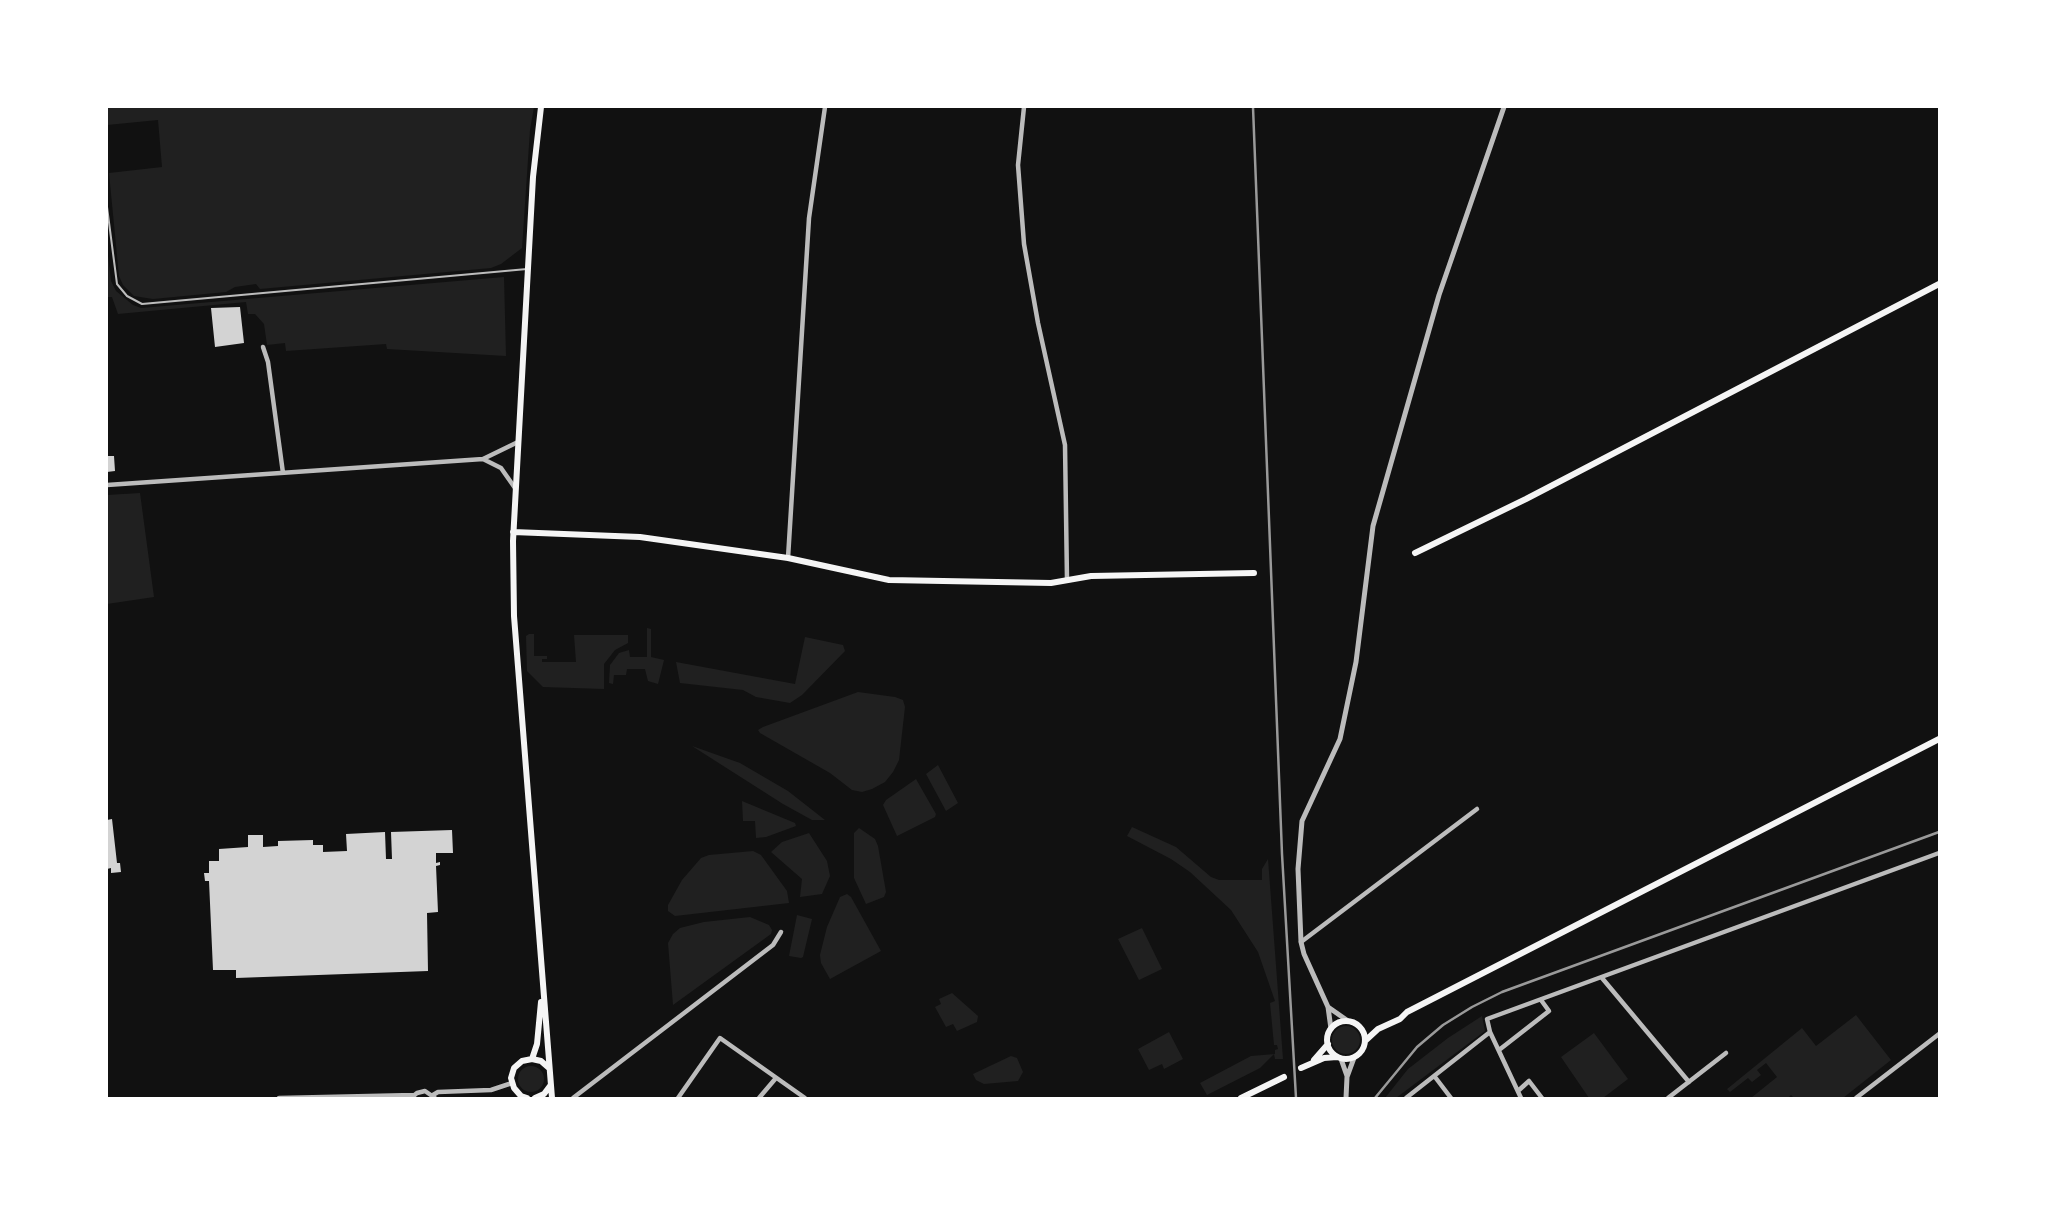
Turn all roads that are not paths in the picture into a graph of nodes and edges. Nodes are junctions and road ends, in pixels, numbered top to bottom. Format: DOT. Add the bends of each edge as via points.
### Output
graph roads {
  1 [pos="541,107"];
  2 [pos="825,107"];
  3 [pos="1024,107"];
  4 [pos="1504,107"];
  5 [pos="107,207"];
  6 [pos="528,269"];
  7 [pos="1939,284"];
  8 [pos="263,347"];
  9 [pos="517,442"];
  10 [pos="483,459"];
  11 [pos="283,473"];
  12 [pos="107,485"];
  13 [pos="516,490"];
  14 [pos="513,532"];
  15 [pos="1415,553"];
  16 [pos="788,558"];
  17 [pos="1254,573"];
  18 [pos="1068,580"];
  19 [pos="1939,739"];
  20 [pos="1477,809"];
  21 [pos="1939,853"];
  22 [pos="781,932"];
  23 [pos="1301,942"];
  24 [pos="1602,978"];
  25 [pos="542,979"];
  26 [pos="1541,1000"];
  27 [pos="1328,1007"];
  28 [pos="1348,1021"];
  29 [pos="1331,1029"];
  30 [pos="1362,1029"];
  31 [pos="1378,1029"];
  32 [pos="1490,1032"];
  33 [pos="1939,1034"];
  34 [pos="1365,1041"];
  35 [pos="1328,1044"];
  36 [pos="1499,1050"];
  37 [pos="1726,1053"];
  38 [pos="1339,1058"];
  39 [pos="1354,1058"];
  40 [pos="532,1059"];
  41 [pos="1312,1062"];
  42 [pos="548,1068"];
  43 [pos="1301,1068"];
  44 [pos="1435,1076"];
  45 [pos="1284,1077"];
  46 [pos="1347,1077"];
  47 [pos="776,1078"];
  48 [pos="1689,1082"];
  49 [pos="512,1083"];
  50 [pos="551,1084"];
  51 [pos="1518,1091"];
  52 [pos="1254,1095"];
  53 [pos="434,1096"];
  54 [pos="412,1097"];
  55 [pos="524,1097"];
  56 [pos="552,1097"];
  57 [pos="279,1098"];
  58 [pos="511,1098"];
  59 [pos="536,1098"];
  60 [pos="573,1098"];
  61 [pos="678,1098"];
  62 [pos="759,1098"];
  63 [pos="805,1098"];
  64 [pos="1241,1098"];
  65 [pos="1346,1098"];
  66 [pos="1406,1098"];
  67 [pos="1451,1098"];
  68 [pos="1521,1098"];
  69 [pos="1542,1098"];
  70 [pos="1668,1098"];
  71 [pos="1856,1098"];
  1 -- 6 [label="main road"];
  2 -- 16 [label="street" via="809,218"];
  3 -- 18 [label="street" via="1018,165 1024,244 1065,444"];
  4 -- 23 [label="street" via="1439,295 1373,526 1356,662 1340,739 1302,821 1298,869"];
  5 -- 6 [label="lane" via="117,284 142,304"];
  6 -- 9 [label="main road"];
  7 -- 15 [label="main road"];
  8 -- 11 [label="street"];
  9 -- 10 [label="street"];
  9 -- 13 [label="main road"];
  10 -- 11 [label="street"];
  10 -- 13 [label="street" via="501,468"];
  11 -- 12 [label="street"];
  13 -- 14 [label="main road"];
  14 -- 16 [label="main road" via="640,537"];
  14 -- 25 [label="main road" via="515,629"];
  16 -- 18 [label="main road" via="889,580"];
  17 -- 18 [label="main road"];
  19 -- 31 [label="main road"];
  20 -- 23 [label="street"];
  21 -- 24 [label="street"];
  22 -- 60 [label="street" via="774,945"];
  23 -- 27 [label="street"];
  24 -- 26 [label="street"];
  24 -- 48 [label="street"];
  25 -- 40 [label="main road"];
  25 -- 42 [label="main road"];
  26 -- 32 [label="street" via="1487,1019"];
  26 -- 36 [label="street" via="1549,1011"];
  27 -- 28 [label="street"];
  27 -- 29 [label="street"];
  28 -- 29 [label="main road"];
  28 -- 30 [label="main road"];
  29 -- 35 [label="main road"];
  30 -- 31 [label="main road"];
  30 -- 34 [label="main road"];
  31 -- 34 [label="main road"];
  32 -- 36 [label="street"];
  32 -- 44 [label="street"];
  33 -- 71 [label="street"];
  34 -- 39 [label="main road"];
  35 -- 38 [label="main road"];
  35 -- 41 [label="main road"];
  36 -- 51 [label="street"];
  37 -- 48 [label="street"];
  38 -- 39 [label="main road"];
  38 -- 41 [label="main road"];
  38 -- 46 [label="street"];
  39 -- 46 [label="street"];
  40 -- 42 [label="main road"];
  40 -- 49 [label="main road" via="518,1064"];
  41 -- 43 [label="main road"];
  42 -- 50 [label="main road"];
  44 -- 66 [label="street"];
  44 -- 67 [label="street"];
  45 -- 52 [label="main road"];
  46 -- 65 [label="street"];
  47 -- 61 [label="street" via="720,1038"];
  47 -- 62 [label="street"];
  47 -- 63 [label="street"];
  48 -- 70 [label="street"];
  49 -- 53 [label="street"];
  49 -- 55 [label="main road"];
  50 -- 56 [label="main road"];
  50 -- 59 [label="main road"];
  51 -- 68 [label="street"];
  51 -- 69 [label="street" via="1529,1082"];
  52 -- 64 [label="main road"];
  53 -- 54 [label="street" via="421,1091"];
  54 -- 57 [label="street"];
  55 -- 58 [label="street"];
}
